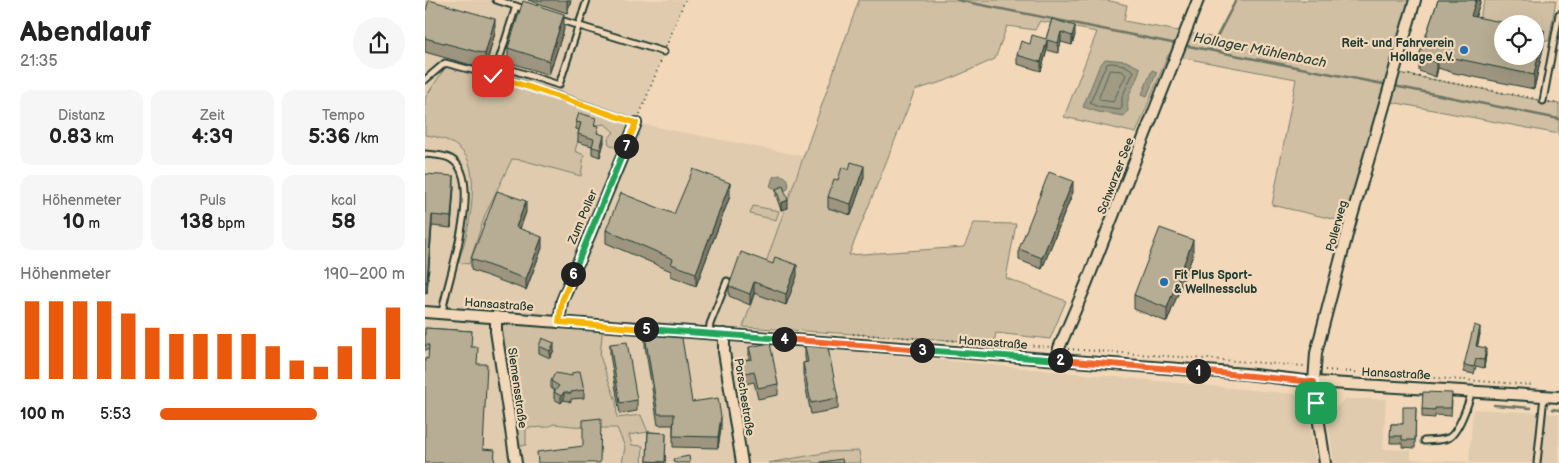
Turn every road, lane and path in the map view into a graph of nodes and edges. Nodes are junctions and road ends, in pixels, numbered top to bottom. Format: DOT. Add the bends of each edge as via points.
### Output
graph roads {
  1 [pos="496,0"];
  2 [pos="587,0"];
  3 [pos="685,0"];
  4 [pos="1197,0"];
  5 [pos="1415,0"];
  6 [pos="516,6"];
  7 [pos="534,12"];
  8 [pos="1559,14"];
  9 [pos="552,18"];
  10 [pos="579,26"];
  11 [pos="664,52"];
  12 [pos="497,65"];
  13 [pos="1394,72"];
  14 [pos="493,76"];
  15 [pos="425,80"];
  16 [pos="1543,100"];
  17 [pos="1559,104"];
  18 [pos="636,123"];
  19 [pos="425,154"];
  20 [pos="727,281"];
  21 [pos="425,312"];
  22 [pos="442,313"];
  23 [pos="497,317"];
  24 [pos="559,322"];
  25 [pos="709,334"];
  26 [pos="724,334"];
  27 [pos="851,334"];
  28 [pos="1059,348"];
  29 [pos="1057,360"];
  30 [pos="1315,368"];
  31 [pos="1314,382"];
  32 [pos="1540,385"];
  33 [pos="1472,391"];
  34 [pos="1544,396"];
  35 [pos="1559,397"];
  36 [pos="1424,440"];
  37 [pos="516,463"];
  38 [pos="742,463"];
  39 [pos="1325,463"];
  40 [pos="1537,463"];
  1 -- 6 [label="lane"];
  2 -- 10 [label="lane"];
  3 -- 11 [label="path"];
  4 -- 28 [label="street, Schwarzer See"];
  5 -- 13 [label="street, Pollerweg"];
  6 -- 7 [label="lane"];
  6 -- 12 [label="lane"];
  8 -- 16 [label="lane"];
  9 -- 10 [label="lane"];
  10 -- 11 [label="lane"];
  10 -- 12 [label="lane" via="559,85"];
  11 -- 18 [label="path"];
  12 -- 14 [label="lane"];
  13 -- 16 [label="path"];
  13 -- 30 [label="street, Pollerweg" via="1350,223 1316,353"];
  14 -- 15 [label="lane" via="445,63"];
  14 -- 18 [label="lane"];
  16 -- 17 [label="path"];
  18 -- 24 [label="street, Zum Poller" via="562,301"];
  19 -- 22 [label="lane" via="451,159 458,166 466,186 463,223"];
  20 -- 25 [label="lane"];
  21 -- 22 [label="street, Hansastraße"];
  22 -- 23 [label="street, Hansastraße"];
  23 -- 24 [label="street, Hansastraße"];
  23 -- 37 [label="street, Siemensstraße" via="496,331"];
  24 -- 25 [label="street, Hansastraße"];
  25 -- 26 [label="street, Hansastraße"];
  26 -- 29 [label="street, Hansastraße"];
  26 -- 38 [label="street, Porschestraße"];
  27 -- 28 [label="path"];
  28 -- 29 [label="street, Schwarzer See"];
  28 -- 30 [label="path"];
  29 -- 31 [label="street, Hansastraße"];
  30 -- 31 [label="street, Pollerweg"];
  30 -- 32 [label="path"];
  31 -- 33 [label="street, Hansastraße"];
  31 -- 39 [label="street, Pollerweg"];
  33 -- 34 [label="street, Hansastraße"];
  33 -- 36 [label="lane" via="1452,436 1443,440"];
  34 -- 35 [label="street, Hansastraße"];
  34 -- 40 [label="lane"];
}
